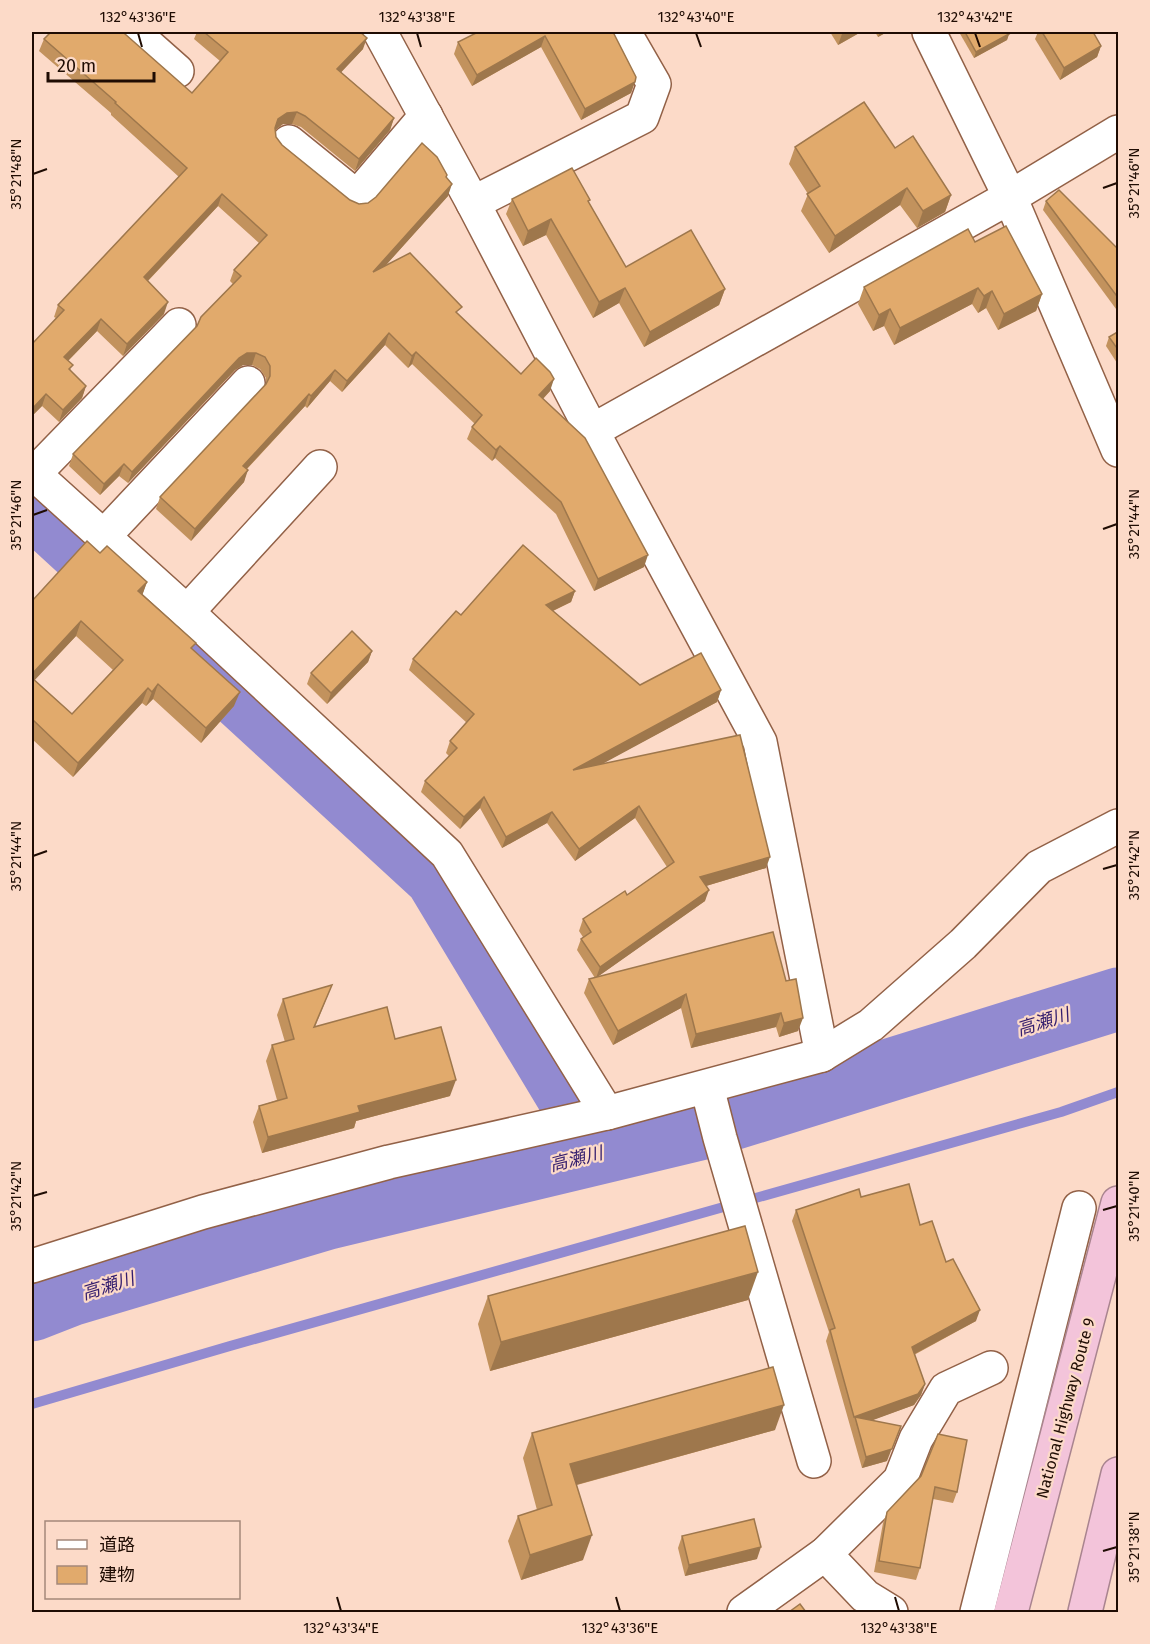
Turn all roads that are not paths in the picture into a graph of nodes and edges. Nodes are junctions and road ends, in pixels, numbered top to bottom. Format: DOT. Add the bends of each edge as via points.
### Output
graph roads {
  1 [pos="134,32"];
  2 [pos="380,32"];
  3 [pos="624,32"];
  4 [pos="929,32"];
  5 [pos="177,71"];
  6 [pos="426,116"];
  7 [pos="1119,132"];
  8 [pos="289,142"];
  9 [pos="1010,197"];
  10 [pos="473,203"];
  11 [pos="179,325"];
  12 [pos="248,382"];
  13 [pos="592,431"];
  14 [pos="1119,450"];
  15 [pos="320,467"];
  16 [pos="33,473"];
  17 [pos="104,537"];
  18 [pos="187,612"];
  19 [pos="1119,826"];
  20 [pos="822,1055"];
  21 [pos="707,1087"];
  22 [pos="607,1113"];
  23 [pos="1119,1203"];
  24 [pos="1079,1208"];
  25 [pos="1110,1235"];
  26 [pos="32,1266"];
  27 [pos="1061,1280"];
  28 [pos="991,1368"];
  29 [pos="814,1461"];
  30 [pos="1119,1474"];
  31 [pos="825,1554"];
  32 [pos="744,1612"];
  33 [pos="891,1612"];
  34 [pos="977,1612"];
  35 [pos="1011,1612"];
  36 [pos="1085,1612"];
  1 -- 5 [label="street"];
  2 -- 6 [label="street"];
  3 -- 10 [label="street" via="654,84 642,117"];
  4 -- 9 [label="street"];
  6 -- 8 [label="street" via="357,197"];
  6 -- 10 [label="street"];
  7 -- 9 [label="street"];
  9 -- 13 [label="street"];
  9 -- 14 [label="street"];
  10 -- 13 [label="street"];
  11 -- 16 [label="street"];
  12 -- 17 [label="street"];
  13 -- 20 [label="street" via="760,742"];
  15 -- 18 [label="street"];
  16 -- 17 [label="street"];
  17 -- 18 [label="street"];
  18 -- 22 [label="street" via="447,854"];
  19 -- 20 [label="street" via="1039,867 963,944 871,1025"];
  20 -- 21 [label="street"];
  21 -- 22 [label="street"];
  21 -- 29 [label="street"];
  22 -- 26 [label="street" via="365,1168 203,1212"];
  23 -- 25 [label="highway, National Highway Route 9"];
  24 -- 27 [label="street"];
  25 -- 27 [label="street"];
  25 -- 35 [label="highway, National Highway Route 9"];
  27 -- 34 [label="street"];
  28 -- 31 [label="street" via="946,1389 916,1439 900,1480"];
  30 -- 36 [label="highway"];
  31 -- 32 [label="street"];
  31 -- 33 [label="street" via="865,1596"];
}
